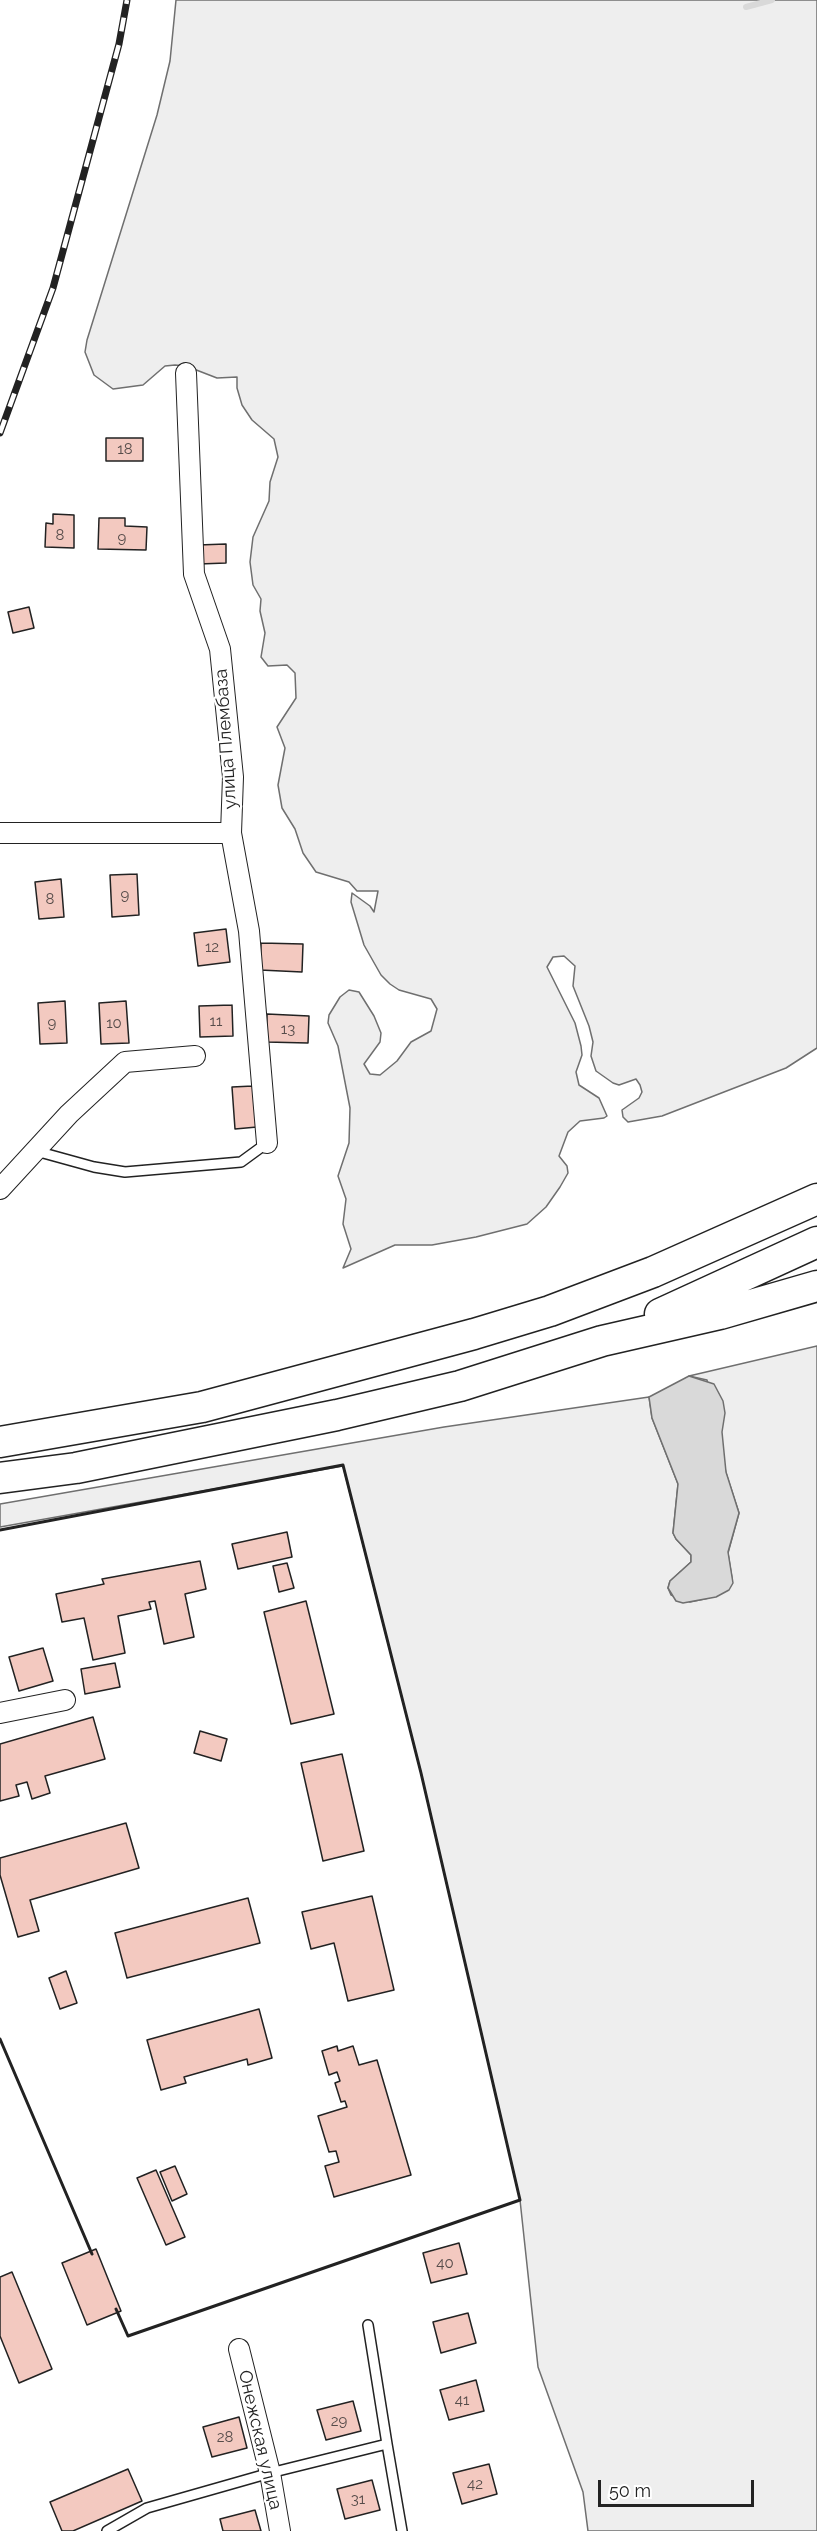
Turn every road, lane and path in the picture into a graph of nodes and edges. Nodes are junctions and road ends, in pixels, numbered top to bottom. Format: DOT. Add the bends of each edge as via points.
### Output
graph roads {
  1 [pos="186,373"];
  2 [pos="0,833"];
  3 [pos="231,833"];
  4 [pos="195,1056"];
  5 [pos="267,1143"];
  6 [pos="36,1150"];
  7 [pos="0,1189"];
  8 [pos="817,1199"];
  9 [pos="817,1242"];
  10 [pos="817,1286"];
  11 [pos="602,1341"];
  12 [pos="0,1442"];
  13 [pos="0,1478"];
  14 [pos="65,1700"];
  15 [pos="0,1713"];
  16 [pos="368,2325"];
  17 [pos="239,2349"];
  18 [pos="387,2444"];
  19 [pos="270,2473"];
  20 [pos="107,2531"];
  21 [pos="280,2531"];
  22 [pos="402,2531"];
  1 -- 3 [label="street, улица Плембаза" via="194,574 220,649 233,777"];
  2 -- 3 [label="street"];
  3 -- 5 [label="street, улица Плембаза" via="249,931"];
  4 -- 6 [label="street" via="124,1062"];
  5 -- 6 [label="lane" via="242,1162 125,1172"];
  6 -- 7 [label="street"];
  8 -- 12 [label="main road" via="653,1272 550,1311 474,1334 202,1407"];
  9 -- 11 [label="main road"];
  10 -- 11 [label="main road" via="720,1314"];
  11 -- 13 [label="main road" via="460,1386 337,1415 76,1468"];
  14 -- 15 [label="street"];
  16 -- 18 [label="lane"];
  17 -- 19 [label="street, Онежская улица"];
  18 -- 19 [label="lane"];
  18 -- 22 [label="lane"];
  19 -- 20 [label="lane" via="147,2508"];
  19 -- 21 [label="street, Онежская улица"];
}
